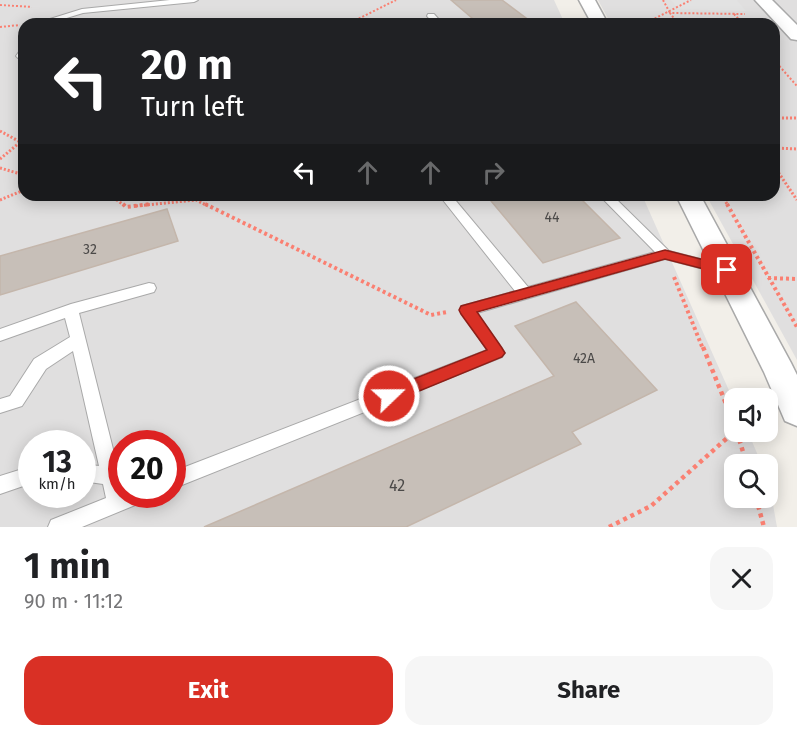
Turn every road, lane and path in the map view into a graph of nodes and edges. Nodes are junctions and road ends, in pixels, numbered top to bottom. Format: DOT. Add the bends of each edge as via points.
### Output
graph roads {
  1 [pos="194,0"];
  2 [pos="396,0"];
  3 [pos="587,0"];
  4 [pos="663,0"];
  5 [pos="691,0"];
  6 [pos="759,7"];
  7 [pos="670,13"];
  8 [pos="734,14"];
  9 [pos="430,16"];
  10 [pos="57,18"];
  11 [pos="360,18"];
  12 [pos="432,18"];
  13 [pos="597,18"];
  14 [pos="658,18"];
  15 [pos="674,18"];
  16 [pos="738,18"];
  17 [pos="774,18"];
  18 [pos="780,22"];
  19 [pos="18,26"];
  20 [pos="0,27"];
  21 [pos="797,35"];
  22 [pos="780,67"];
  23 [pos="797,86"];
  24 [pos="780,118"];
  25 [pos="797,118"];
  26 [pos="0,131"];
  27 [pos="18,141"];
  28 [pos="18,146"];
  29 [pos="780,148"];
  30 [pos="797,148"];
  31 [pos="0,159"];
  32 [pos="0,168"];
  33 [pos="18,173"];
  34 [pos="780,175"];
  35 [pos="18,192"];
  36 [pos="0,200"];
  37 [pos="797,200"];
  38 [pos="118,201"];
  39 [pos="186,201"];
  40 [pos="198,201"];
  41 [pos="450,201"];
  42 [pos="611,201"];
  43 [pos="691,201"];
  44 [pos="725,201"];
  45 [pos="665,254"];
  46 [pos="727,270"];
  47 [pos="767,278"];
  48 [pos="797,279"];
  49 [pos="149,288"];
  50 [pos="525,293"];
  51 [pos="70,310"];
  52 [pos="467,310"];
  53 [pos="797,327"];
  54 [pos="0,335"];
  55 [pos="78,340"];
  56 [pos="724,399"];
  57 [pos="0,406"];
  58 [pos="797,411"];
  59 [pos="724,442"];
  60 [pos="108,465"];
  61 [pos="186,475"];
  62 [pos="18,479"];
  63 [pos="0,485"];
  64 [pos="108,508"];
  65 [pos="759,508"];
  66 [pos="58,527"];
  67 [pos="609,527"];
  68 [pos="765,527"];
  1 -- 10 [label="lane" via="82,10"];
  2 -- 11 [label="path"];
  3 -- 13 [label="street"];
  4 -- 7 [label="path"];
  5 -- 7 [label="path"];
  6 -- 8 [label="path"];
  6 -- 17 [label="street"];
  7 -- 8 [label="path"];
  7 -- 14 [label="path"];
  7 -- 15 [label="path"];
  8 -- 16 [label="path"];
  9 -- 12 [label="lane"];
  18 -- 21 [label="street"];
  19 -- 20 [label="path"];
  22 -- 23 [label="path"];
  24 -- 25 [label="path"];
  26 -- 27 [label="path"];
  28 -- 31 [label="path"];
  29 -- 30 [label="path"];
  32 -- 33 [label="path"];
  34 -- 37 [label="path"];
  35 -- 36 [label="path"];
  38 -- 39 [label="path" via="126,207"];
  40 -- 52 [label="path" via="431,315"];
  41 -- 50 [label="lane"];
  42 -- 45 [label="lane"];
  43 -- 46 [label="street"];
  44 -- 47 [label="path"];
  45 -- 46 [label="lane"];
  45 -- 50 [label="lane"];
  45 -- 56 [label="path"];
  46 -- 58 [label="street"];
  47 -- 48 [label="path"];
  47 -- 53 [label="path"];
  49 -- 51 [label="lane"];
  50 -- 52 [label="lane"];
  51 -- 54 [label="lane"];
  51 -- 55 [label="lane"];
  52 -- 61 [label="lane" via="497,353"];
  55 -- 57 [label="lane" via="40,364 16,401"];
  55 -- 60 [label="lane"];
  59 -- 67 [label="path" via="651,506"];
  62 -- 63 [label="lane"];
  64 -- 66 [label="lane"];
  65 -- 68 [label="path"];
}
